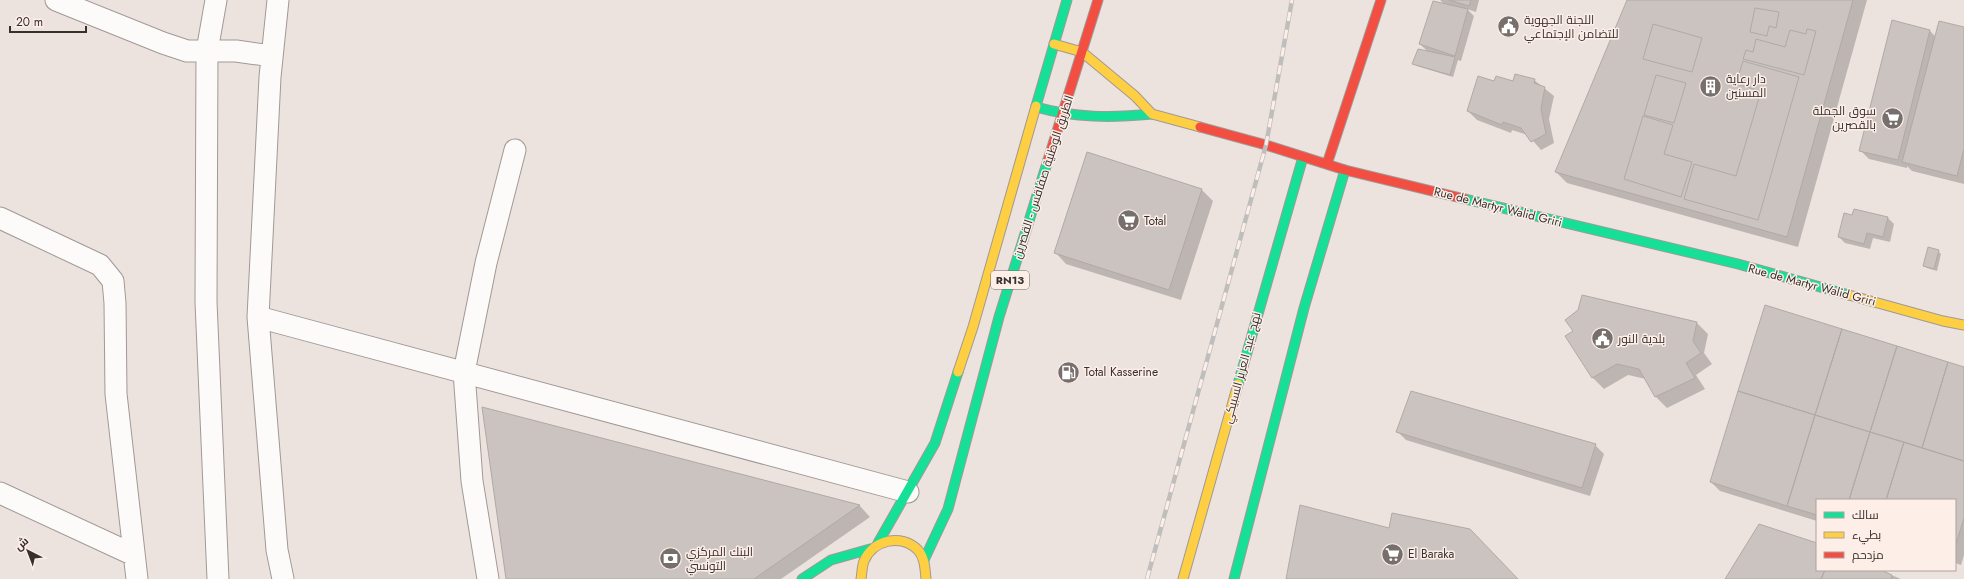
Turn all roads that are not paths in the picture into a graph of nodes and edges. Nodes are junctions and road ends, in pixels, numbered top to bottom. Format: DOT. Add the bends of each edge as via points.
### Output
graph roads {
  1 [pos="56,0"];
  2 [pos="216,0"];
  3 [pos="278,0"];
  4 [pos="1067,0"];
  5 [pos="1098,0"];
  6 [pos="1381,0"];
  7 [pos="1054,44"];
  8 [pos="207,52"];
  9 [pos="1082,52"];
  10 [pos="272,56"];
  11 [pos="1036,107"];
  12 [pos="1152,114"];
  13 [pos="1063,115"];
  14 [pos="515,150"];
  15 [pos="1303,157"];
  16 [pos="1327,164"];
  17 [pos="1345,170"];
  18 [pos="0,218"];
  19 [pos="258,316"];
  20 [pos="1964,325"];
  21 [pos="464,372"];
  22 [pos="908,492"];
  23 [pos="0,493"];
  24 [pos="878,543"];
  25 [pos="870,549"];
  26 [pos="134,555"];
  27 [pos="924,560"];
  28 [pos="137,579"];
  29 [pos="218,579"];
  30 [pos="283,579"];
  31 [pos="488,579"];
  32 [pos="802,579"];
  33 [pos="861,579"];
  34 [pos="926,579"];
  35 [pos="1183,579"];
  36 [pos="1234,579"];
  1 -- 8 [label="street" via="163,43 187,51"];
  2 -- 8 [label="street"];
  3 -- 10 [label="street"];
  4 -- 7 [label="street, الطريق الوطنية صفاقس - القصرين / RN13"];
  5 -- 9 [label="street, الطريق الوطنية صفاقس - القصرين / RN13"];
  6 -- 16 [label="street"];
  7 -- 9 [label="street"];
  7 -- 11 [label="street, الطريق الوطنية صفاقس - القصرين / RN13"];
  8 -- 10 [label="street" via="236,51"];
  8 -- 29 [label="street" via="206,302"];
  9 -- 12 [label="street" via="1136,96"];
  9 -- 13 [label="street, الطريق الوطنية صفاقس - القصرين / RN13"];
  10 -- 19 [label="street"];
  11 -- 13 [label="street"];
  11 -- 22 [label="street, الطريق الوطنية صفاقس - القصرين / RN13" via="973,327 937,436 926,463"];
  12 -- 13 [label="street" via="1112,118"];
  12 -- 15 [label="street, Rue de Martyr Walid Griri"];
  13 -- 27 [label="street, الطريق الوطنية صفاقس - القصرين / RN13" via="999,317 948,509"];
  14 -- 21 [label="street" via="486,263"];
  15 -- 16 [label="street, Rue de Martyr Walid Griri"];
  15 -- 35 [label="street, نهج عبد العزيز السبيكي"];
  16 -- 17 [label="street, Rue de Martyr Walid Griri"];
  17 -- 20 [label="street, Rue de Martyr Walid Griri" via="1738,264"];
  17 -- 36 [label="street" via="1304,308"];
  18 -- 26 [label="street" via="100,265 113,281 116,394"];
  19 -- 21 [label="street"];
  19 -- 30 [label="street" via="277,550"];
  21 -- 22 [label="street"];
  21 -- 31 [label="street" via="472,481"];
  22 -- 24 [label="street, الطريق الوطنية صفاقس - القصرين / RN13"];
  23 -- 26 [label="street"];
  24 -- 25 [label="street, RN13"];
  24 -- 27 [label="street, RN13" via="900,540 910,544"];
  25 -- 32 [label="street" via="831,560"];
  25 -- 33 [label="street, RN13" via="863,559"];
  26 -- 28 [label="street"];
  27 -- 34 [label="street"];
}
